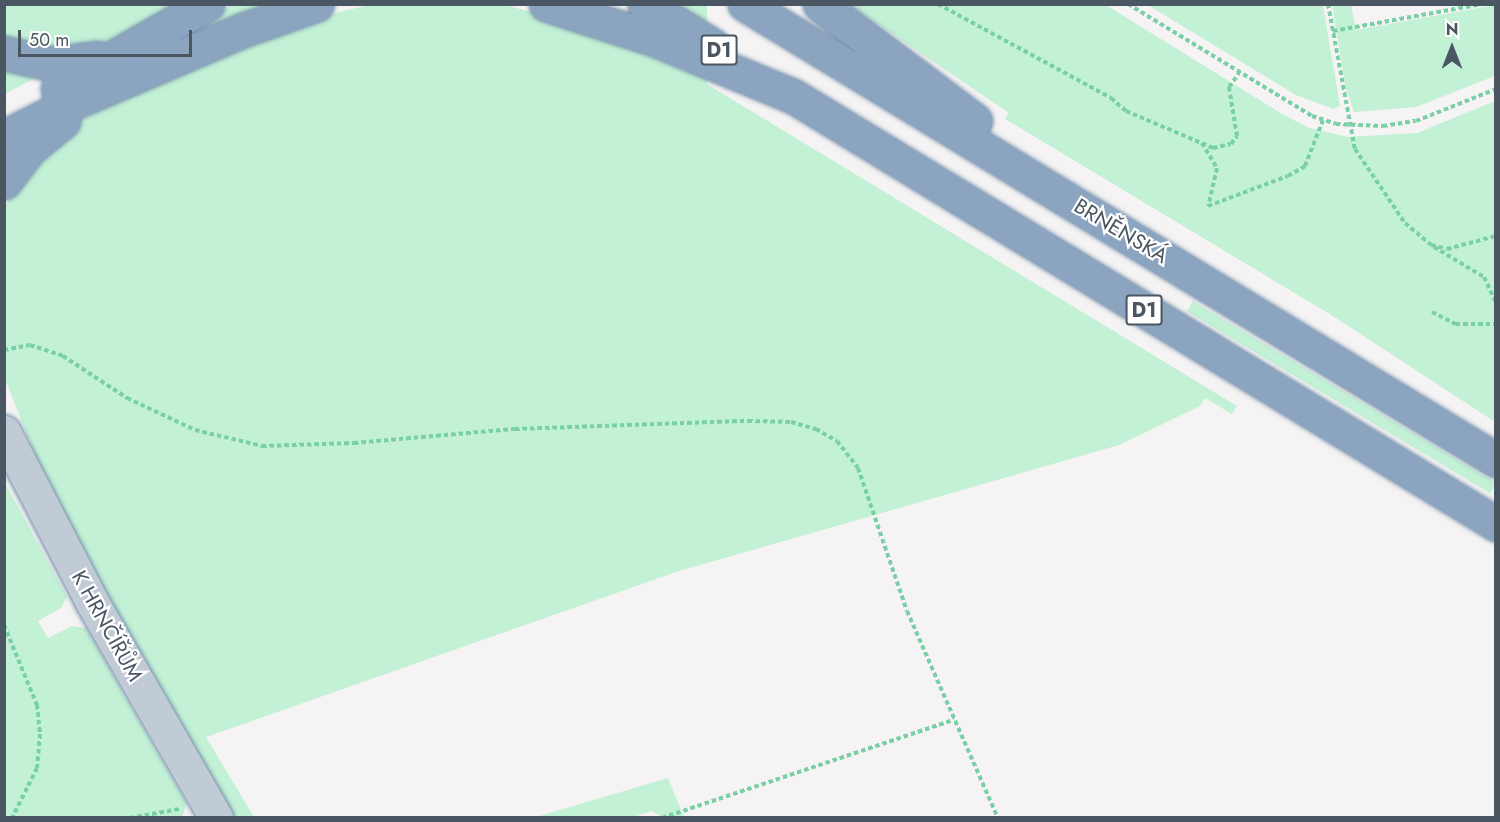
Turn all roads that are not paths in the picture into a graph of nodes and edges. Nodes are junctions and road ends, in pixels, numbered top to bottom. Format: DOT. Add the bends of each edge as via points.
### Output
graph roads {
  1 [pos="207,4"];
  2 [pos="317,4"];
  3 [pos="546,4"];
  4 [pos="645,4"];
  5 [pos="745,4"];
  6 [pos="820,4"];
  7 [pos="150,39"];
  8 [pos="4,53"];
  9 [pos="140,76"];
  10 [pos="793,96"];
  11 [pos="4,113"];
  12 [pos="4,137"];
  13 [pos="4,182"];
  14 [pos="1113,225"];
  15 [pos="4,432"];
  16 [pos="1496,460"];
  17 [pos="1496,524"];
  18 [pos="201,812"];
  1 -- 7 [label="highway"];
  2 -- 9 [label="highway" via="243,30"];
  3 -- 10 [label="highway" via="652,38"];
  4 -- 10 [label="highway, D1"];
  5 -- 14 [label="highway, BRNĚNSKÁ / D1"];
  6 -- 14 [label="highway"];
  7 -- 8 [label="highway" via="77,64 52,64"];
  7 -- 11 [label="highway"];
  9 -- 12 [label="highway" via="74,102"];
  9 -- 13 [label="highway" via="61,122 30,148"];
  10 -- 17 [label="highway, D1"];
  14 -- 16 [label="highway, BRNĚNSKÁ / D1"];
  15 -- 18 [label="street, K HRNČÍŘŮM"];
}
